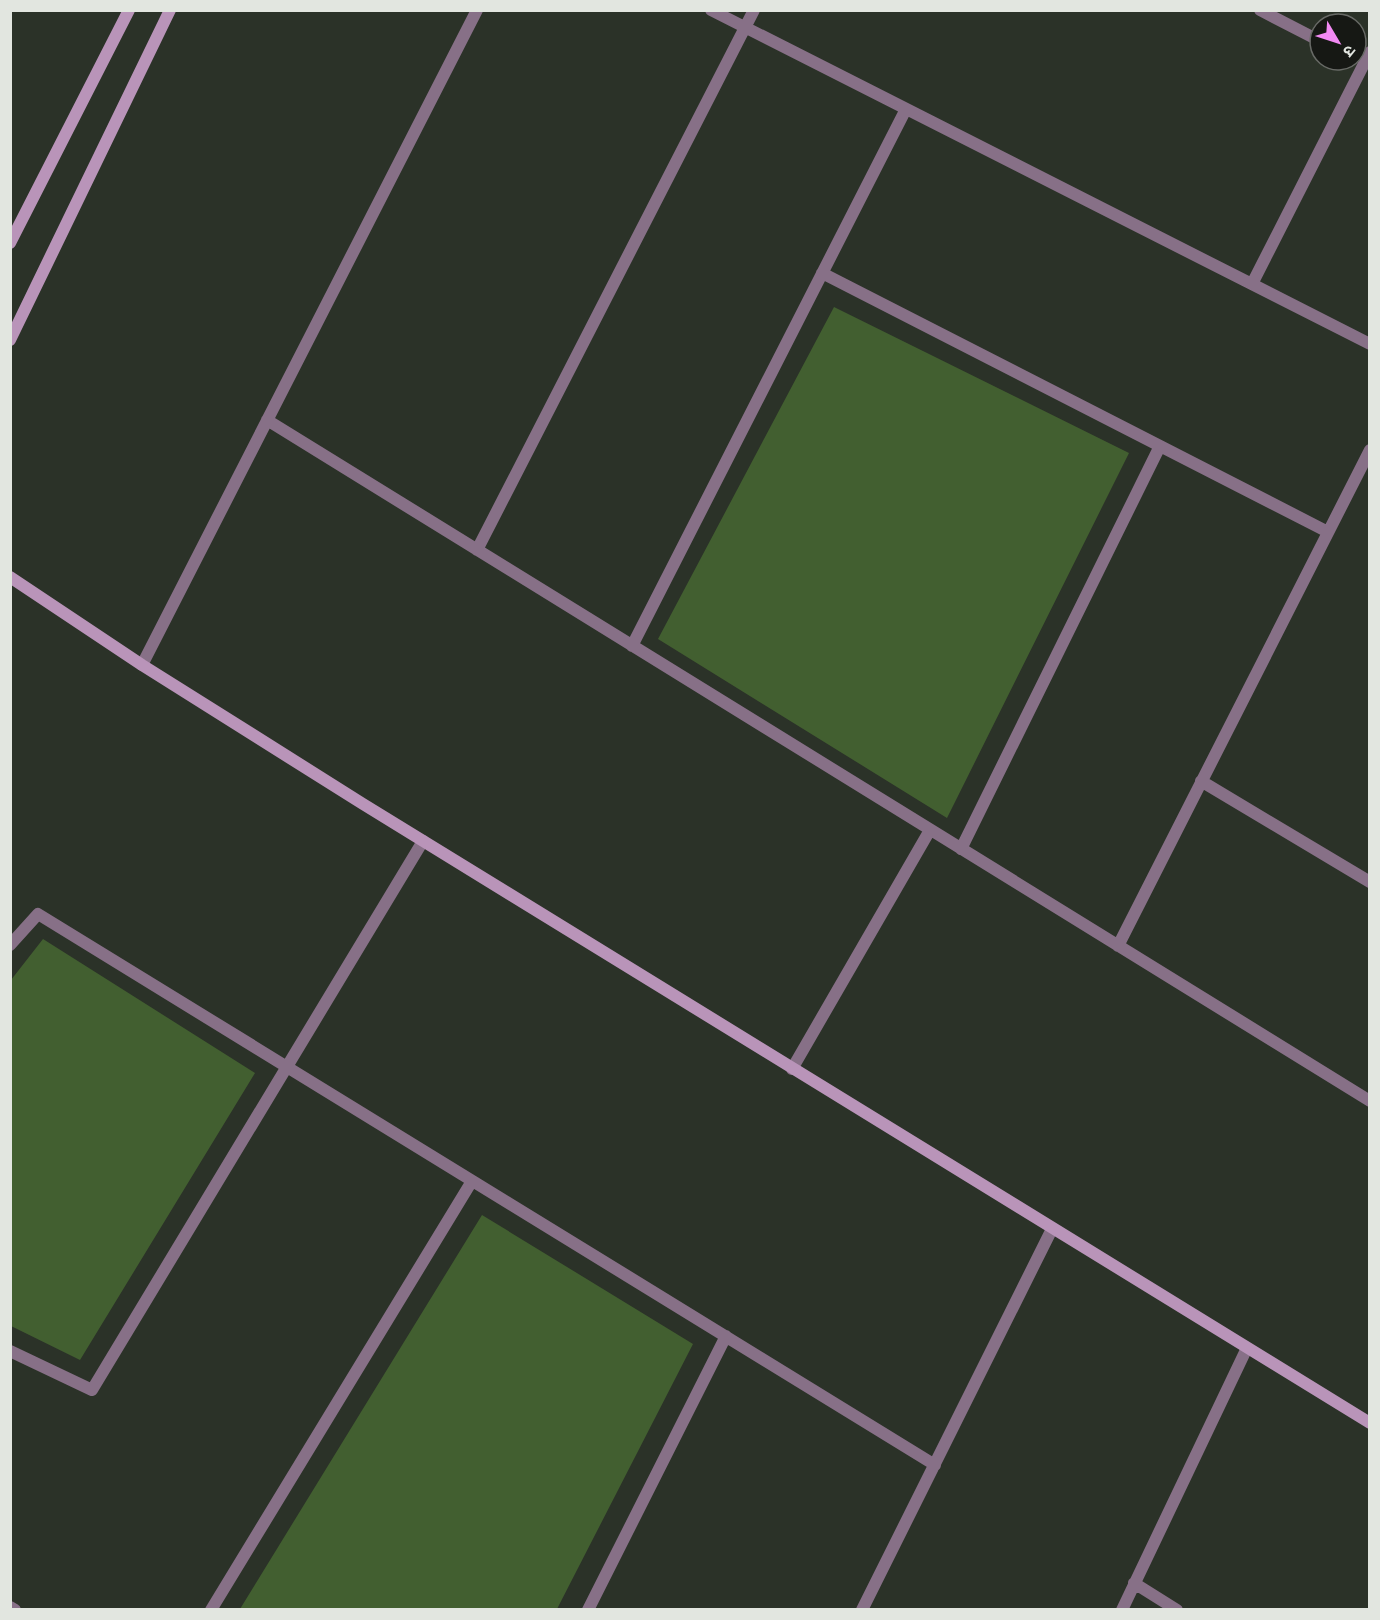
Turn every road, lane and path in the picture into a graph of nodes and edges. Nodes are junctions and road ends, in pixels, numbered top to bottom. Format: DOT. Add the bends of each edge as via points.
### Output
graph roads {
  1 [pos="129,10"];
  2 [pos="170,10"];
  3 [pos="477,10"];
  4 [pos="711,10"];
  5 [pos="754,10"];
  6 [pos="1260,10"];
  7 [pos="745,28"];
  8 [pos="1308,35"];
  9 [pos="1355,72"];
  10 [pos="906,109"];
  11 [pos="10,243"];
  12 [pos="822,273"];
  13 [pos="1252,284"];
  14 [pos="10,340"];
  15 [pos="1370,344"];
  16 [pos="267,420"];
  17 [pos="1160,446"];
  18 [pos="1370,450"];
  19 [pos="1328,532"];
  20 [pos="477,550"];
  21 [pos="10,577"];
  22 [pos="632,646"];
  23 [pos="142,665"];
  24 [pos="1201,781"];
  25 [pos="930,830"];
  26 [pos="423,841"];
  27 [pos="961,849"];
  28 [pos="1369,882"];
  29 [pos="10,945"];
  30 [pos="1118,946"];
  31 [pos="287,1067"];
  32 [pos="792,1069"];
  33 [pos="1370,1101"];
  34 [pos="472,1181"];
  35 [pos="1052,1229"];
  36 [pos="726,1336"];
  37 [pos="1246,1350"];
  38 [pos="10,1351"];
  39 [pos="1370,1423"];
  40 [pos="935,1465"];
  41 [pos="1134,1583"];
  42 [pos="10,1607"];
  43 [pos="15,1610"];
  44 [pos="211,1610"];
  45 [pos="588,1610"];
  46 [pos="862,1610"];
  47 [pos="1122,1610"];
  48 [pos="1178,1610"];
  1 -- 11 [label="street"];
  2 -- 14 [label="street"];
  3 -- 16 [label="street"];
  4 -- 7 [label="street"];
  5 -- 7 [label="street"];
  6 -- 8 [label="street"];
  7 -- 10 [label="street"];
  7 -- 20 [label="street"];
  9 -- 13 [label="street"];
  10 -- 12 [label="street"];
  10 -- 13 [label="street"];
  12 -- 17 [label="street"];
  12 -- 22 [label="street"];
  13 -- 15 [label="street"];
  16 -- 20 [label="street"];
  16 -- 23 [label="street"];
  17 -- 19 [label="street"];
  17 -- 27 [label="street"];
  18 -- 19 [label="street"];
  19 -- 24 [label="street"];
  20 -- 22 [label="street"];
  21 -- 23 [label="street"];
  22 -- 25 [label="street"];
  23 -- 26 [label="street"];
  24 -- 28 [label="street"];
  24 -- 30 [label="street"];
  25 -- 27 [label="street"];
  25 -- 32 [label="street"];
  26 -- 31 [label="street"];
  26 -- 32 [label="street"];
  27 -- 30 [label="street"];
  29 -- 31 [label="street" via="38,914"];
  30 -- 33 [label="street"];
  31 -- 34 [label="street"];
  31 -- 38 [label="street" via="93,1390"];
  32 -- 35 [label="street"];
  34 -- 36 [label="street"];
  34 -- 44 [label="street"];
  35 -- 37 [label="street"];
  35 -- 40 [label="street"];
  36 -- 40 [label="street"];
  36 -- 45 [label="street"];
  37 -- 39 [label="street"];
  37 -- 41 [label="street"];
  40 -- 46 [label="street"];
  41 -- 47 [label="street"];
  41 -- 48 [label="street"];
  42 -- 43 [label="street"];
}
